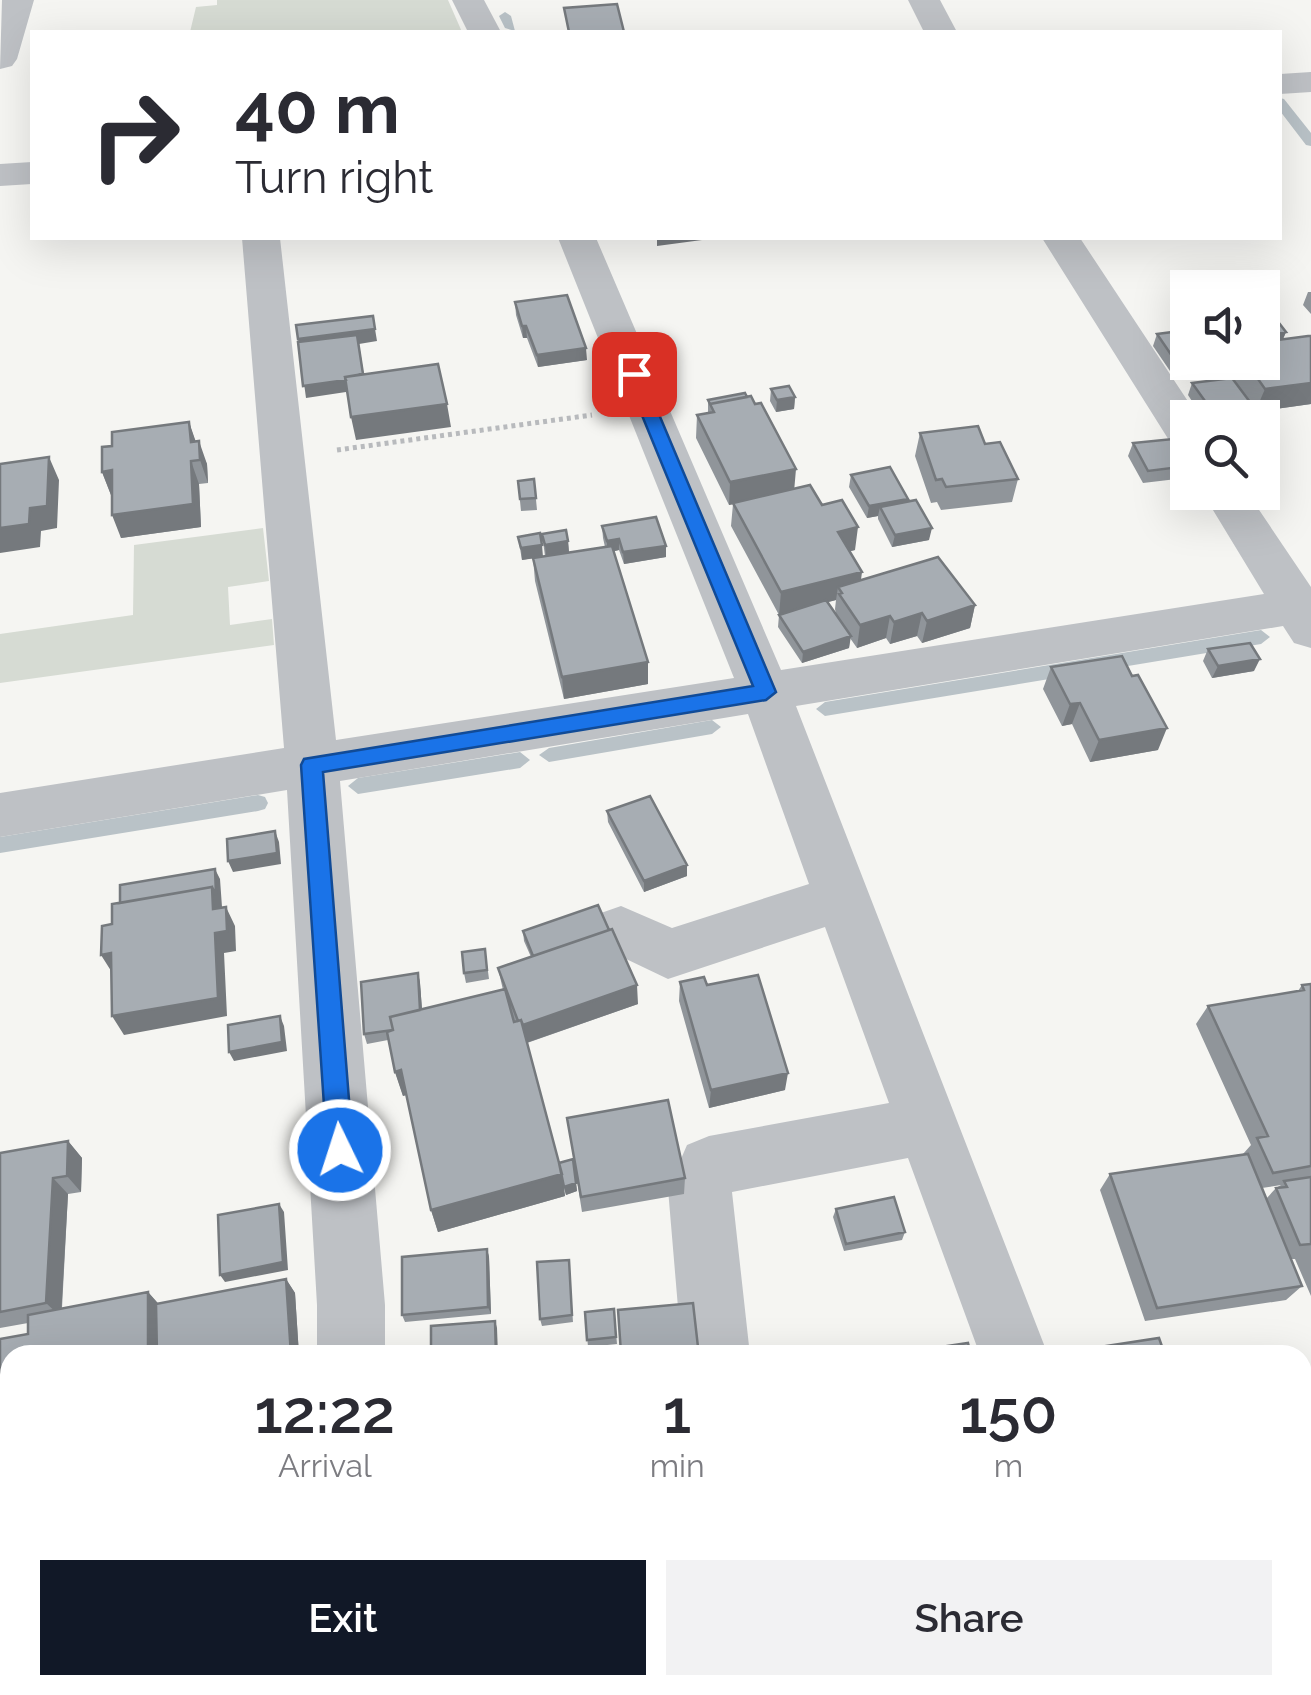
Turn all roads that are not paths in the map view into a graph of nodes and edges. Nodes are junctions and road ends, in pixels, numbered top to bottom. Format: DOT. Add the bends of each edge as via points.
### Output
graph roads {
  1 [pos="18,0"];
  2 [pos="468,0"];
  3 [pos="924,0"];
  4 [pos="483,30"];
  5 [pos="939,30"];
  6 [pos="0,58"];
  7 [pos="1311,82"];
  8 [pos="1282,84"];
  9 [pos="30,173"];
  10 [pos="0,176"];
  11 [pos="261,240"];
  12 [pos="578,240"];
  13 [pos="1063,240"];
  14 [pos="1170,407"];
  15 [pos="1236,510"];
  16 [pos="1306,613"];
  17 [pos="766,692"];
  18 [pos="312,765"];
  19 [pos="0,815"];
  20 [pos="843,897"];
  21 [pos="621,930"];
  22 [pos="930,1124"];
  23 [pos="351,1345"];
  24 [pos="715,1345"];
  25 [pos="1010,1345"];
  1 -- 6 [label="street"];
  2 -- 4 [label="street"];
  3 -- 5 [label="street"];
  7 -- 8 [label="street"];
  9 -- 10 [label="street"];
  11 -- 18 [label="street"];
  12 -- 17 [label="street"];
  13 -- 14 [label="street"];
  15 -- 16 [label="street"];
  16 -- 17 [label="street"];
  17 -- 18 [label="street"];
  17 -- 20 [label="street"];
  18 -- 19 [label="street"];
  18 -- 23 [label="street"];
  20 -- 21 [label="street" via="668,954"];
  20 -- 22 [label="street"];
  22 -- 24 [label="street" via="709,1166 700,1189"];
  22 -- 25 [label="street"];
}
